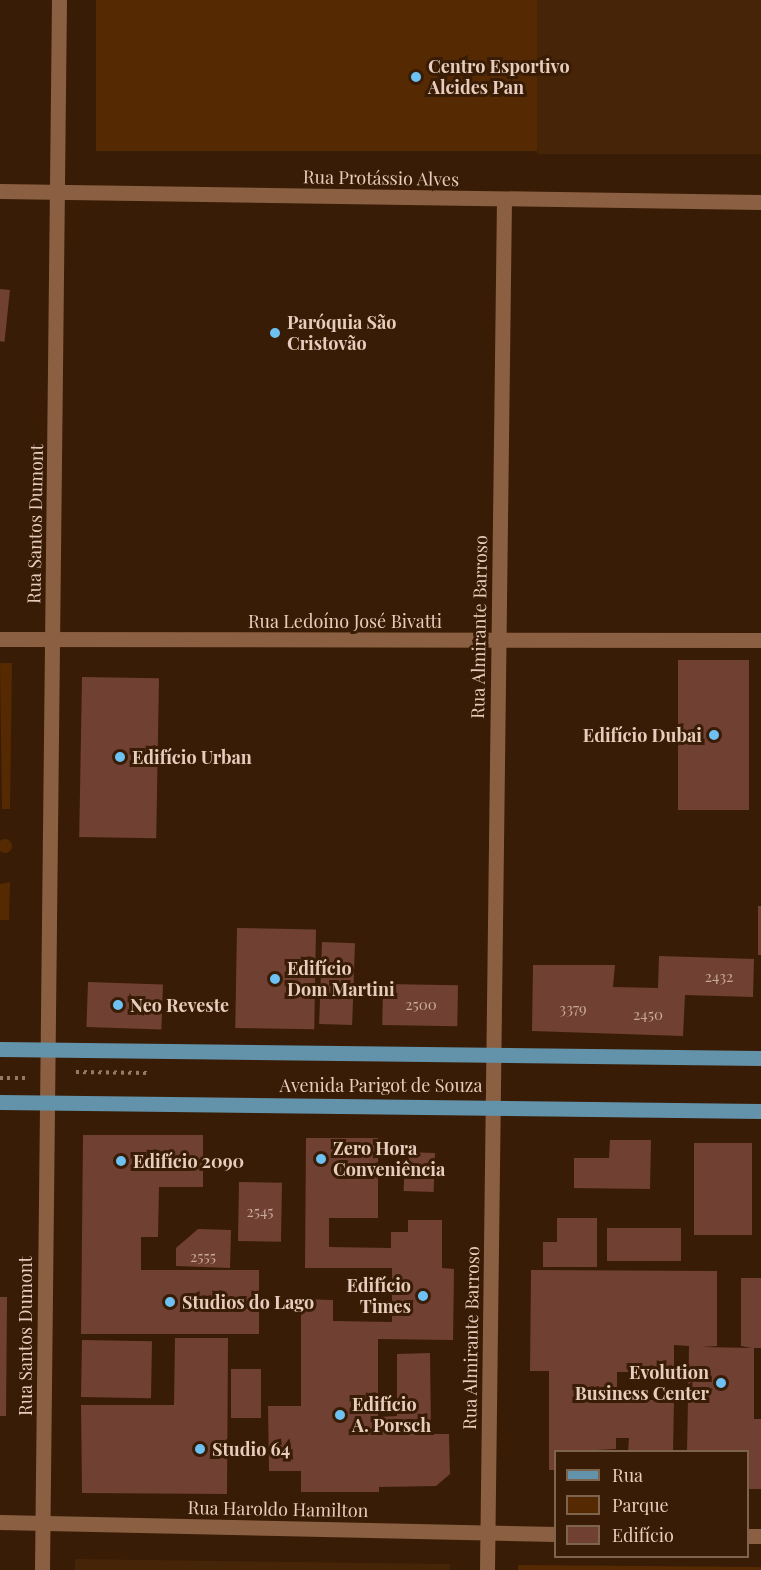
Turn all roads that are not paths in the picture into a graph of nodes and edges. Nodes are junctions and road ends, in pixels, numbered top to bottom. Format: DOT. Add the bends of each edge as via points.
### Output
graph roads {
  1 [pos="59,0"];
  2 [pos="0,191"];
  3 [pos="58,192"];
  4 [pos="504,200"];
  5 [pos="761,202"];
  6 [pos="0,639"];
  7 [pos="53,640"];
  8 [pos="498,640"];
  9 [pos="761,640"];
  10 [pos="0,1049"];
  11 [pos="46,1049"];
  12 [pos="494,1055"];
  13 [pos="761,1058"];
  14 [pos="0,1102"];
  15 [pos="46,1102"];
  16 [pos="493,1106"];
  17 [pos="761,1111"];
  18 [pos="0,1522"];
  19 [pos="43,1523"];
  20 [pos="488,1533"];
  21 [pos="554,1534"];
  22 [pos="42,1570"];
  23 [pos="487,1570"];
  1 -- 3 [label="street, Rua Santos Dumont"];
  2 -- 3 [label="street, Rua Protássio Alves"];
  3 -- 4 [label="street, Rua Protássio Alves"];
  3 -- 7 [label="street, Rua Santos Dumont"];
  4 -- 5 [label="street, Rua Protássio Alves"];
  4 -- 8 [label="street, Rua Almirante Barroso"];
  6 -- 7 [label="street, Rua Ledoíno José Bivatti"];
  7 -- 8 [label="street, Rua Ledoíno José Bivatti"];
  7 -- 11 [label="street, Rua Santos Dumont"];
  8 -- 9 [label="street, Rua Ledoíno José Bivatti"];
  8 -- 12 [label="street, Rua Almirante Barroso"];
  10 -- 11 [label="main road, Avenida Parigot de Souza"];
  11 -- 12 [label="main road, Avenida Parigot de Souza"];
  11 -- 15 [label="street, Rua Santos Dumont"];
  12 -- 13 [label="main road, Avenida Parigot de Souza"];
  12 -- 16 [label="street, Rua Almirante Barroso"];
  14 -- 15 [label="main road, Avenida Parigot de Souza"];
  15 -- 16 [label="main road, Avenida Parigot de Souza"];
  15 -- 19 [label="street, Rua Santos Dumont"];
  16 -- 17 [label="main road, Avenida Parigot de Souza"];
  16 -- 20 [label="street, Rua Almirante Barroso"];
  18 -- 19 [label="street, Rua Haroldo Hamilton"];
  19 -- 20 [label="street, Rua Haroldo Hamilton"];
  19 -- 22 [label="street, Rua Santos Dumont"];
  20 -- 21 [label="street, Rua Haroldo Hamilton"];
  20 -- 23 [label="street, Rua Almirante Barroso"];
}
